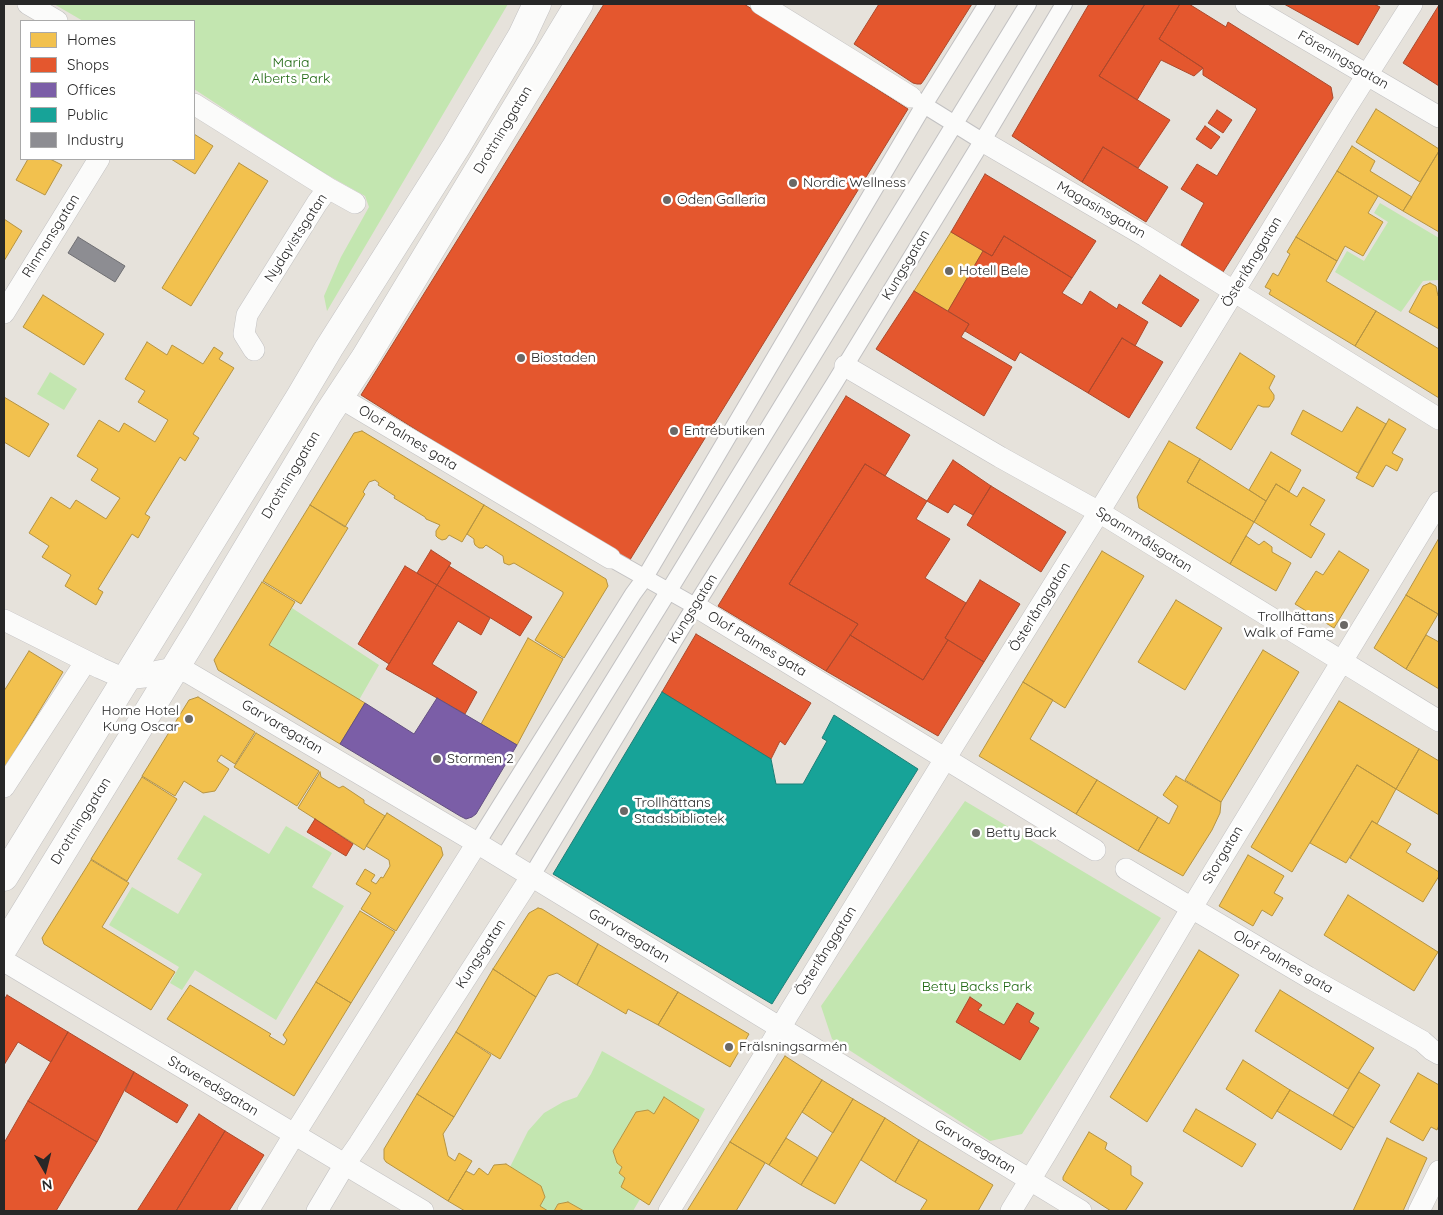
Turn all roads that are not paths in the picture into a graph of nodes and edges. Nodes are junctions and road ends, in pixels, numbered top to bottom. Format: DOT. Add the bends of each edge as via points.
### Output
graph roads {
  1 [pos="28,4"];
  2 [pos="537,4"];
  3 [pos="579,4"];
  4 [pos="761,4"];
  5 [pos="986,4"];
  6 [pos="1028,4"];
  7 [pos="1064,4"];
  8 [pos="1246,4"];
  9 [pos="1412,4"];
  10 [pos="55,20"];
  11 [pos="1368,74"];
  12 [pos="918,101"];
  13 [pos="195,105"];
  14 [pos="1439,117"];
  15 [pos="954,123"];
  16 [pos="982,140"];
  17 [pos="97,160"];
  18 [pos="328,188"];
  19 [pos="355,203"];
  20 [pos="1235,291"];
  21 [pos="4,313"];
  22 [pos="254,350"];
  23 [pos="845,366"];
  24 [pos="339,397"];
  25 [pos="1439,419"];
  26 [pos="1439,502"];
  27 [pos="1099,512"];
  28 [pos="610,558"];
  29 [pos="644,579"];
  30 [pos="668,592"];
  31 [pos="695,606"];
  32 [pos="4,620"];
  33 [pos="86,661"];
  34 [pos="1341,662"];
  35 [pos="174,668"];
  36 [pos="125,679"];
  37 [pos="1439,721"];
  38 [pos="945,759"];
  39 [pos="4,787"];
  40 [pos="477,843"];
  41 [pos="1095,850"];
  42 [pos="502,858"];
  43 [pos="1126,869"];
  44 [pos="4,877"];
  45 [pos="532,877"];
  46 [pos="1191,909"];
  47 [pos="4,947"];
  48 [pos="4,961"];
  49 [pos="780,1027"];
  50 [pos="1439,1054"];
  51 [pos="294,1135"];
  52 [pos="345,1164"];
  53 [pos="1439,1171"];
  54 [pos="1030,1180"];
  55 [pos="248,1211"];
  56 [pos="317,1211"];
  57 [pos="423,1211"];
  58 [pos="669,1211"];
  59 [pos="1011,1211"];
  60 [pos="1080,1211"];
  61 [pos="1419,1211"];
  1 -- 10 [label="street"];
  2 -- 36 [label="street" via="522,36 456,147"];
  3 -- 24 [label="street, Drottninggatan"];
  4 -- 12 [label="street, Magasinsgatan"];
  5 -- 12 [label="street"];
  6 -- 15 [label="street"];
  7 -- 16 [label="street, Kungsgatan"];
  8 -- 11 [label="street, Föreningsgatan"];
  9 -- 11 [label="street, Österlånggatan"];
  11 -- 14 [label="street, Föreningsgatan"];
  11 -- 20 [label="street, Österlånggatan"];
  12 -- 15 [label="street, Magasinsgatan"];
  12 -- 29 [label="street"];
  13 -- 18 [label="street, Nydqvistsgatan"];
  15 -- 16 [label="street, Magasinsgatan"];
  15 -- 30 [label="street"];
  16 -- 20 [label="street, Magasinsgatan"];
  16 -- 23 [label="street, Kungsgatan"];
  17 -- 21 [label="street, Rinmansgatan"];
  18 -- 19 [label="street"];
  18 -- 22 [label="street, Nydqvistsgatan" via="247,314 244,334"];
  20 -- 25 [label="street, Magasinsgatan"];
  20 -- 27 [label="street, Österlånggatan"];
  23 -- 27 [label="street, Spannmålsgatan"];
  23 -- 31 [label="street, Kungsgatan"];
  24 -- 28 [label="street, Olof Palmes gata"];
  24 -- 35 [label="street, Drottninggatan"];
  26 -- 34 [label="street, Storgatan"];
  27 -- 34 [label="street, Spannmålsgatan"];
  27 -- 38 [label="street, Österlånggatan"];
  28 -- 29 [label="street, Olof Palmes gata"];
  29 -- 30 [label="street, Olof Palmes gata"];
  29 -- 40 [label="street"];
  30 -- 31 [label="street, Olof Palmes gata"];
  30 -- 42 [label="street"];
  31 -- 38 [label="street, Olof Palmes gata"];
  31 -- 45 [label="street, Kungsgatan"];
  32 -- 33 [label="street"];
  33 -- 36 [label="street"];
  33 -- 39 [label="street"];
  34 -- 37 [label="street, Spannmålsgatan"];
  34 -- 46 [label="street, Storgatan"];
  35 -- 36 [label="street"];
  35 -- 40 [label="street, Garvaregatan" via="212,685"];
  35 -- 47 [label="street, Drottninggatan"];
  36 -- 44 [label="street"];
  38 -- 41 [label="street, Olof Palmes gata"];
  38 -- 49 [label="street, Österlånggatan"];
  40 -- 42 [label="street, Garvaregatan"];
  40 -- 51 [label="street"];
  42 -- 45 [label="street, Garvaregatan"];
  43 -- 46 [label="street, Olof Palmes gata"];
  45 -- 49 [label="street, Garvaregatan"];
  45 -- 52 [label="street, Kungsgatan"];
  46 -- 50 [label="street, Olof Palmes gata" via="1422,1041"];
  46 -- 54 [label="street, Storgatan"];
  48 -- 51 [label="street, Staveredsgatan"];
  49 -- 54 [label="street, Garvaregatan"];
  49 -- 58 [label="street, Österlånggatan"];
  51 -- 52 [label="street, Staveredsgatan"];
  51 -- 55 [label="street"];
  52 -- 56 [label="street, Kungsgatan"];
  52 -- 57 [label="street, Staveredsgatan"];
  53 -- 61 [label="street"];
  54 -- 59 [label="street, Storgatan"];
  54 -- 60 [label="street, Garvaregatan"];
}
